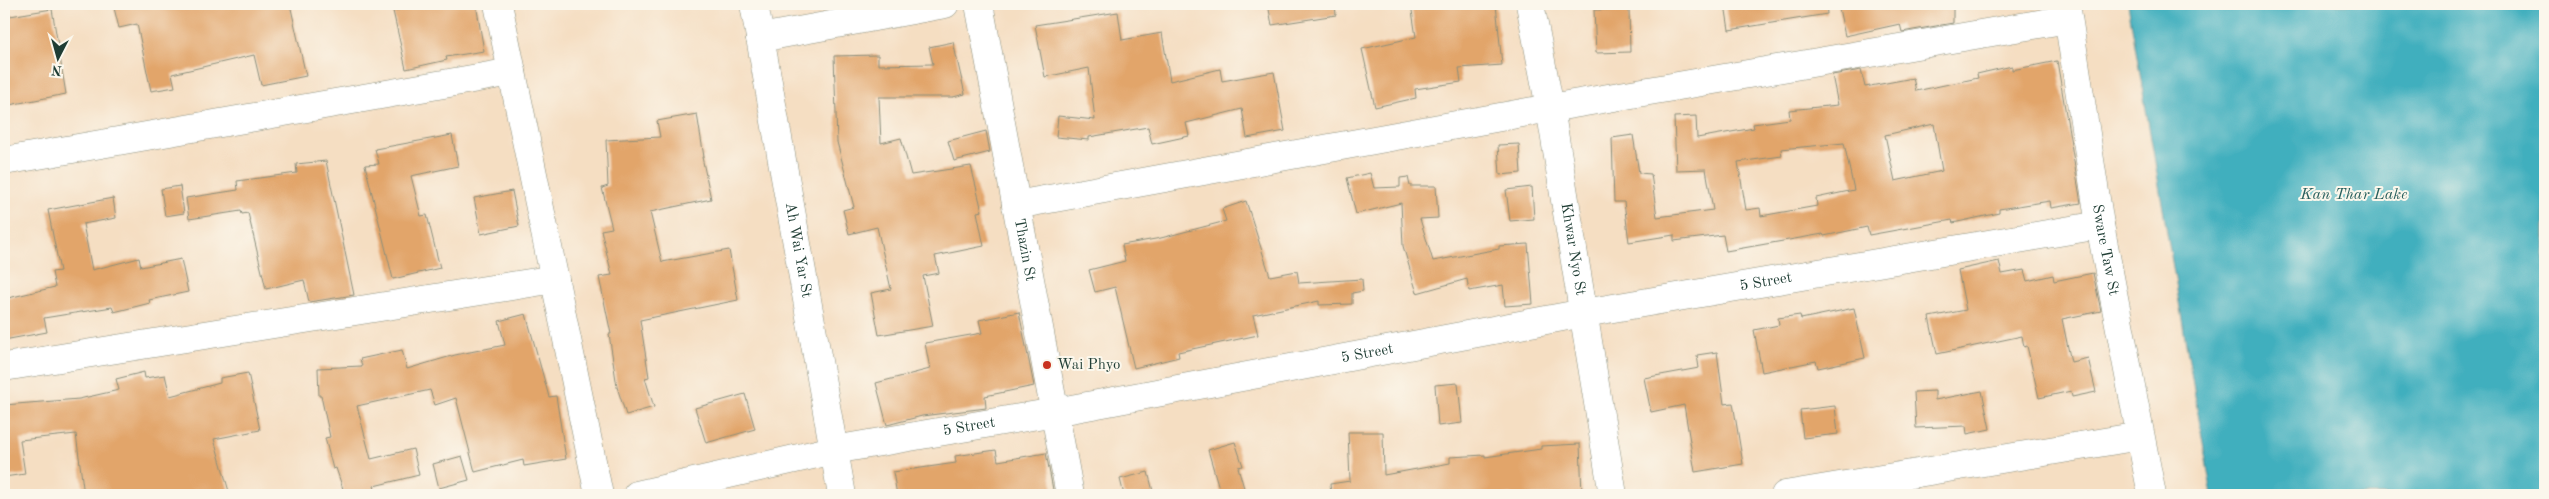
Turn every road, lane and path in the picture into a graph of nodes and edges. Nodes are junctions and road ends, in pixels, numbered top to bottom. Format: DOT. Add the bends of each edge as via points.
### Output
graph roads {
  1 [pos="498,4"];
  2 [pos="754,4"];
  3 [pos="945,4"];
  4 [pos="979,4"];
  5 [pos="1530,4"];
  6 [pos="2067,11"];
  7 [pos="760,38"];
  8 [pos="512,72"];
  9 [pos="1550,108"];
  10 [pos="4,161"];
  11 [pos="1016,205"];
  12 [pos="2100,225"];
  13 [pos="555,279"];
  14 [pos="1584,313"];
  15 [pos="4,367"];
  16 [pos="1055,412"];
  17 [pos="2140,436"];
  18 [pos="834,450"];
  19 [pos="600,495"];
  20 [pos="637,495"];
  21 [pos="842,495"];
  22 [pos="1070,495"];
  23 [pos="1613,495"];
  24 [pos="1785,495"];
  25 [pos="2152,495"];
  1 -- 8 [label="street"];
  2 -- 7 [label="street, Ah Wai Yar St"];
  3 -- 7 [label="street"];
  4 -- 11 [label="street, Thazin St"];
  5 -- 9 [label="street, Khwar Nyo St"];
  6 -- 9 [label="street"];
  6 -- 12 [label="street, Sware Taw St"];
  7 -- 18 [label="street, Ah Wai Yar St"];
  8 -- 10 [label="street"];
  8 -- 13 [label="street"];
  9 -- 11 [label="street"];
  9 -- 14 [label="street, Khwar Nyo St"];
  11 -- 16 [label="street, Thazin St"];
  12 -- 14 [label="street, 5 Street"];
  12 -- 17 [label="street, Sware Taw St"];
  13 -- 15 [label="street"];
  13 -- 19 [label="street"];
  14 -- 16 [label="street, 5 Street"];
  14 -- 23 [label="street, Khwar Nyo St"];
  16 -- 18 [label="street, 5 Street"];
  16 -- 22 [label="street, Thazin St"];
  17 -- 24 [label="street"];
  17 -- 25 [label="street, Sware Taw St"];
  18 -- 20 [label="street, 5 Street"];
  18 -- 21 [label="street, Ah Wai Yar St"];
}
